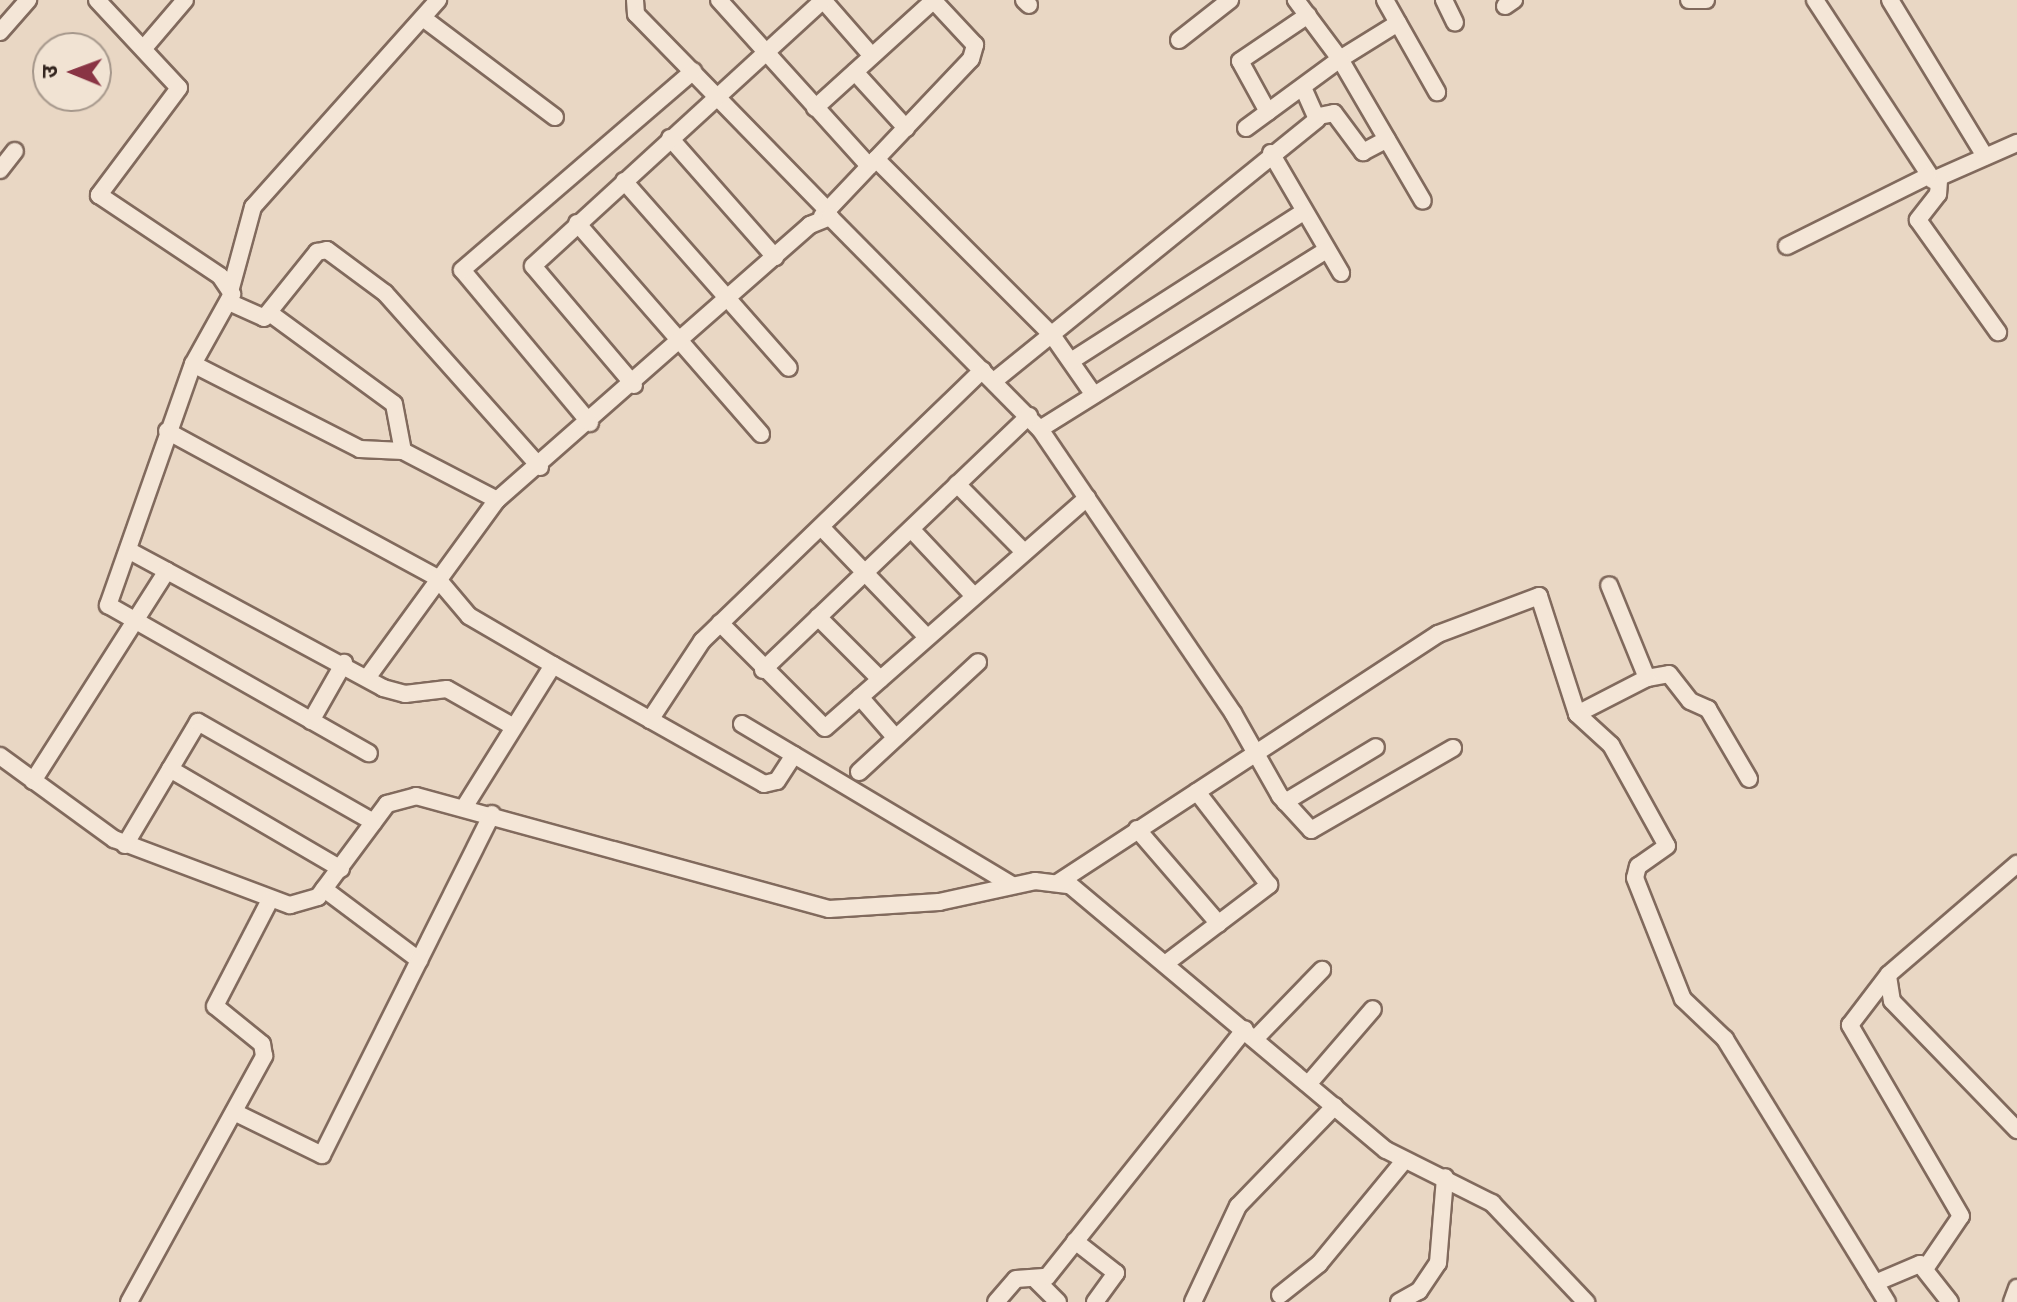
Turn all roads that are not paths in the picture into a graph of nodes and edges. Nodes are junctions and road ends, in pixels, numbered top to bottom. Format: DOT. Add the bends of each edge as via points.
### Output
graph roads {
  1 [pos="28,0"];
  2 [pos="185,0"];
  3 [pos="438,0"];
  4 [pos="635,0"];
  5 [pos="719,0"];
  6 [pos="823,0"];
  7 [pos="933,0"];
  8 [pos="1230,0"];
  9 [pos="1296,0"];
  10 [pos="1385,0"];
  11 [pos="1444,0"];
  12 [pos="1689,0"];
  13 [pos="1706,0"];
  14 [pos="1815,0"];
  15 [pos="1890,0"];
  16 [pos="99,1"];
  17 [pos="1308,15"];
  18 [pos="423,18"];
  19 [pos="1398,23"];
  20 [pos="1455,23"];
  21 [pos="0,32"];
  22 [pos="1179,40"];
  23 [pos="144,48"];
  24 [pos="764,53"];
  25 [pos="872,56"];
  26 [pos="1340,59"];
  27 [pos="693,71"];
  28 [pos="855,72"];
  29 [pos="1303,88"];
  30 [pos="1437,92"];
  31 [pos="717,95"];
  32 [pos="815,108"];
  33 [pos="1268,112"];
  34 [pos="1319,116"];
  35 [pos="555,117"];
  36 [pos="906,128"];
  37 [pos="1246,128"];
  38 [pos="670,138"];
  39 [pos="1387,139"];
  40 [pos="2017,143"];
  41 [pos="15,151"];
  42 [pos="1271,153"];
  43 [pos="1985,156"];
  44 [pos="872,163"];
  45 [pos="0,170"];
  46 [pos="1933,178"];
  47 [pos="624,181"];
  48 [pos="1423,201"];
  49 [pos="1303,212"];
  50 [pos="824,213"];
  51 [pos="577,223"];
  52 [pos="1787,246"];
  53 [pos="1325,251"];
  54 [pos="775,257"];
  55 [pos="1341,273"];
  56 [pos="231,295"];
  57 [pos="727,301"];
  58 [pos="271,314"];
  59 [pos="1998,332"];
  60 [pos="1052,335"];
  61 [pos="682,342"];
  62 [pos="1071,361"];
  63 [pos="193,364"];
  64 [pos="789,368"];
  65 [pos="989,376"];
  66 [pos="634,385"];
  67 [pos="1094,395"];
  68 [pos="1034,422"];
  69 [pos="590,423"];
  70 [pos="167,431"];
  71 [pos="761,434"];
  72 [pos="403,451"];
  73 [pos="540,467"];
  74 [pos="957,484"];
  75 [pos="1087,498"];
  76 [pos="497,500"];
  77 [pos="821,527"];
  78 [pos="911,529"];
  79 [pos="128,550"];
  80 [pos="1024,552"];
  81 [pos="167,571"];
  82 [pos="865,572"];
  83 [pos="436,577"];
  84 [pos="1609,585"];
  85 [pos="973,595"];
  86 [pos="818,617"];
  87 [pos="133,623"];
  88 [pos="720,623"];
  89 [pos="927,637"];
  90 [pos="978,662"];
  91 [pos="344,663"];
  92 [pos="553,665"];
  93 [pos="763,670"];
  94 [pos="367,678"];
  95 [pos="1647,678"];
  96 [pos="880,679"];
  97 [pos="860,697"];
  98 [pos="1577,714"];
  99 [pos="650,720"];
  100 [pos="311,721"];
  101 [pos="742,724"];
  102 [pos="512,726"];
  103 [pos="895,737"];
  104 [pos="1376,747"];
  105 [pos="1453,748"];
  106 [pos="369,753"];
  107 [pos="1257,754"];
  108 [pos="794,755"];
  109 [pos="0,756"];
  110 [pos="170,769"];
  111 [pos="859,772"];
  112 [pos="1749,779"];
  113 [pos="33,781"];
  114 [pos="1197,792"];
  115 [pos="1285,802"];
  116 [pos="465,806"];
  117 [pos="492,814"];
  118 [pos="373,822"];
  119 [pos="1137,829"];
  120 [pos="125,845"];
  121 [pos="2017,864"];
  122 [pos="341,869"];
  123 [pos="1059,882"];
  124 [pos="1012,885"];
  125 [pos="324,889"];
  126 [pos="270,900"];
  127 [pos="1219,924"];
  128 [pos="419,960"];
  129 [pos="1165,964"];
  130 [pos="1322,970"];
  131 [pos="1889,974"];
  132 [pos="1373,1009"];
  133 [pos="1251,1034"];
  134 [pos="1310,1082"];
  135 [pos="1335,1106"];
  136 [pos="234,1112"];
  137 [pos="2017,1130"];
  138 [pos="1404,1161"];
  139 [pos="1445,1177"];
  140 [pos="1075,1241"];
  141 [pos="1927,1266"];
  142 [pos="1036,1280"];
  143 [pos="1875,1283"];
  144 [pos="2017,1288"];
  145 [pos="1280,1295"];
  146 [pos="129,1302"];
  147 [pos="996,1302"];
  148 [pos="1058,1302"];
  149 [pos="1095,1302"];
  150 [pos="1193,1302"];
  151 [pos="1399,1302"];
  152 [pos="1586,1302"];
  153 [pos="1887,1302"];
  154 [pos="1950,1302"];
  155 [pos="2012,1302"];
  1 -- 21 [label="street"];
  2 -- 23 [label="street"];
  3 -- 18 [label="street"];
  4 -- 27 [label="street" via="636,14"];
  5 -- 24 [label="street"];
  6 -- 24 [label="street"];
  6 -- 25 [label="street"];
  7 -- 25 [label="street"];
  7 -- 36 [label="street" via="974,52"];
  8 -- 22 [label="street"];
  9 -- 17 [label="street"];
  10 -- 19 [label="street"];
  11 -- 20 [label="street"];
  12 -- 13 [label="street"];
  14 -- 46 [label="street"];
  15 -- 43 [label="street"];
  16 -- 23 [label="street"];
  17 -- 26 [label="street"];
  17 -- 33 [label="street" via="1240,61"];
  18 -- 35 [label="street"];
  18 -- 56 [label="street" via="253,207"];
  19 -- 26 [label="street"];
  19 -- 30 [label="street"];
  23 -- 56 [label="street" via="178,82 178,94 99,195"];
  24 -- 31 [label="street"];
  24 -- 32 [label="street"];
  25 -- 28 [label="street"];
  26 -- 29 [label="street"];
  26 -- 39 [label="street"];
  27 -- 31 [label="street"];
  27 -- 69 [label="street" via="462,270"];
  28 -- 32 [label="street"];
  28 -- 36 [label="street"];
  29 -- 33 [label="street"];
  29 -- 34 [label="street"];
  31 -- 38 [label="street"];
  31 -- 50 [label="street"];
  32 -- 44 [label="street"];
  33 -- 37 [label="street"];
  34 -- 39 [label="street" via="1334,113 1363,152"];
  34 -- 42 [label="street"];
  36 -- 44 [label="street"];
  38 -- 47 [label="street"];
  38 -- 54 [label="street"];
  39 -- 48 [label="street"];
  40 -- 43 [label="street"];
  41 -- 45 [label="street"];
  42 -- 49 [label="street"];
  42 -- 60 [label="street"];
  43 -- 46 [label="street"];
  44 -- 50 [label="street"];
  44 -- 60 [label="street"];
  46 -- 52 [label="street"];
  46 -- 59 [label="street" via="1938,194 1918,220"];
  47 -- 51 [label="street"];
  47 -- 57 [label="street"];
  49 -- 53 [label="street"];
  49 -- 62 [label="street"];
  50 -- 54 [label="street"];
  50 -- 65 [label="street" via="836,219"];
  51 -- 61 [label="street"];
  51 -- 66 [label="street" via="536,259 533,271"];
  53 -- 55 [label="street"];
  53 -- 67 [label="street"];
  54 -- 57 [label="street"];
  56 -- 58 [label="street" via="258,319"];
  56 -- 63 [label="street"];
  57 -- 61 [label="street"];
  57 -- 64 [label="street"];
  58 -- 72 [label="street" via="394,404"];
  58 -- 73 [label="street" via="317,252 327,250 385,293"];
  60 -- 62 [label="street"];
  60 -- 65 [label="street"];
  61 -- 66 [label="street"];
  61 -- 71 [label="street"];
  62 -- 67 [label="street"];
  63 -- 70 [label="street"];
  63 -- 72 [label="street" via="360,449"];
  65 -- 68 [label="street"];
  65 -- 77 [label="street"];
  66 -- 69 [label="street"];
  67 -- 68 [label="street"];
  68 -- 74 [label="street"];
  68 -- 75 [label="street"];
  69 -- 73 [label="street"];
  70 -- 79 [label="street"];
  70 -- 83 [label="street"];
  72 -- 76 [label="street"];
  73 -- 76 [label="street"];
  74 -- 78 [label="street"];
  74 -- 80 [label="street"];
  75 -- 80 [label="street"];
  75 -- 107 [label="street"];
  76 -- 83 [label="street"];
  77 -- 82 [label="street"];
  77 -- 88 [label="street"];
  78 -- 82 [label="street"];
  78 -- 85 [label="street"];
  79 -- 81 [label="street"];
  79 -- 87 [label="street" via="108,598"];
  80 -- 85 [label="street"];
  81 -- 87 [label="street"];
  81 -- 91 [label="street"];
  82 -- 86 [label="street"];
  82 -- 89 [label="street"];
  83 -- 92 [label="street" via="469,616"];
  83 -- 94 [label="street"];
  84 -- 95 [label="street"];
  85 -- 89 [label="street"];
  86 -- 93 [label="street"];
  86 -- 96 [label="street"];
  87 -- 100 [label="street"];
  87 -- 113 [label="street"];
  88 -- 93 [label="street"];
  88 -- 99 [label="street" via="689,657"];
  89 -- 96 [label="street"];
  90 -- 103 [label="street"];
  91 -- 94 [label="street"];
  91 -- 100 [label="street"];
  92 -- 99 [label="street"];
  92 -- 102 [label="street"];
  93 -- 97 [label="street" via="819,728"];
  94 -- 102 [label="street" via="405,694 447,689"];
  95 -- 98 [label="street"];
  95 -- 112 [label="street" via="1669,674 1690,701 1708,709"];
  96 -- 97 [label="street"];
  97 -- 103 [label="street"];
  98 -- 107 [label="street" via="1546,606 1529,595 1438,634"];
  98 -- 143 [label="street" via="1611,745 1667,846 1638,866 1635,878 1683,999 1725,1039"];
  99 -- 108 [label="street" via="764,784 775,783"];
  100 -- 106 [label="street"];
  101 -- 108 [label="street"];
  102 -- 116 [label="street"];
  103 -- 111 [label="street"];
  104 -- 115 [label="street"];
  105 -- 115 [label="street" via="1321,830 1311,830"];
  107 -- 114 [label="street"];
  107 -- 115 [label="street"];
  108 -- 124 [label="street"];
  109 -- 113 [label="street"];
  110 -- 118 [label="street" via="194,725 205,723"];
  110 -- 120 [label="street"];
  110 -- 122 [label="street"];
  113 -- 120 [label="street"];
  114 -- 119 [label="street"];
  114 -- 127 [label="street" via="1269,882"];
  116 -- 117 [label="street"];
  116 -- 118 [label="street" via="401,798"];
  117 -- 124 [label="street" via="829,909 939,902"];
  117 -- 128 [label="street"];
  118 -- 122 [label="street"];
  119 -- 123 [label="street"];
  119 -- 127 [label="street"];
  120 -- 126 [label="street"];
  121 -- 131 [label="street"];
  122 -- 125 [label="street"];
  123 -- 124 [label="street"];
  123 -- 129 [label="street" via="1079,889"];
  125 -- 126 [label="street" via="307,903"];
  125 -- 128 [label="street"];
  126 -- 136 [label="street" via="215,1006 265,1050"];
  127 -- 129 [label="street"];
  128 -- 136 [label="street" via="322,1155"];
  129 -- 133 [label="street"];
  130 -- 133 [label="street"];
  131 -- 137 [label="street" via="1892,1001"];
  131 -- 141 [label="street" via="1850,1031 1961,1216"];
  132 -- 134 [label="street"];
  133 -- 134 [label="street"];
  133 -- 140 [label="street"];
  134 -- 135 [label="street"];
  135 -- 138 [label="street"];
  135 -- 150 [label="street" via="1238,1206"];
  136 -- 146 [label="street"];
  138 -- 139 [label="street"];
  138 -- 145 [label="street" via="1319,1264"];
  139 -- 151 [label="street" via="1438,1263 1419,1291"];
  139 -- 152 [label="street" via="1492,1203"];
  140 -- 142 [label="street"];
  140 -- 149 [label="street" via="1116,1273"];
  141 -- 143 [label="street" via="1914,1264"];
  141 -- 154 [label="street"];
  142 -- 147 [label="street" via="1016,1279"];
  142 -- 148 [label="street"];
  143 -- 153 [label="street"];
  144 -- 155 [label="street"];
}
